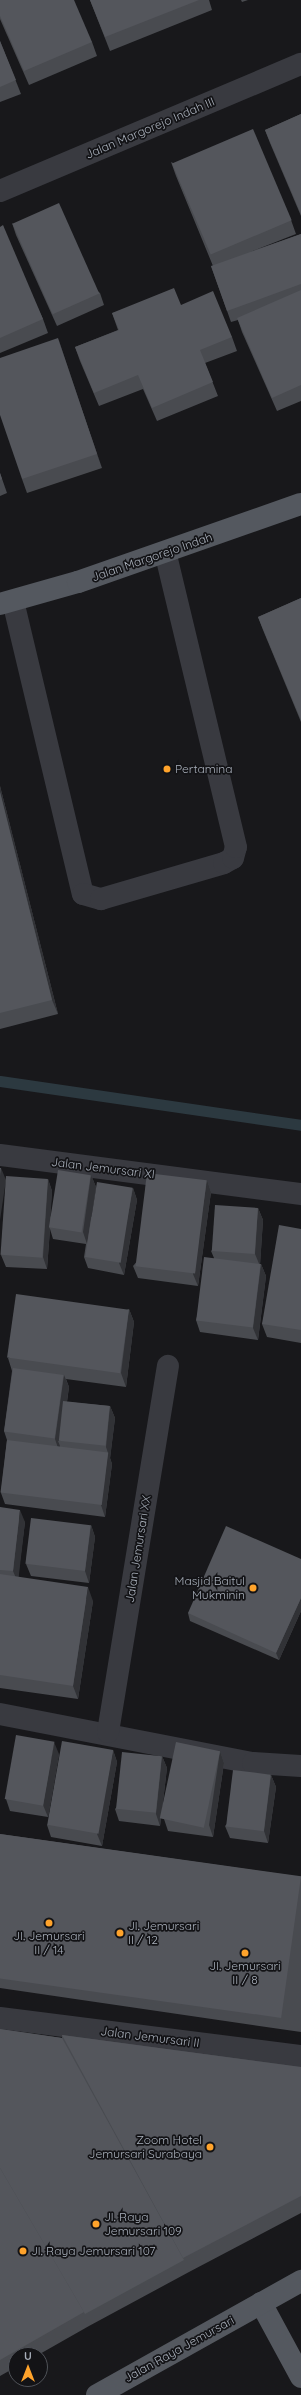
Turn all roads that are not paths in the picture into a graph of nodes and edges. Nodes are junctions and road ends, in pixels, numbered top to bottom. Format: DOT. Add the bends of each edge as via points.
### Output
graph roads {
  1 [pos="301,64"];
  2 [pos="0,191"];
  3 [pos="301,504"];
  4 [pos="165,552"];
  5 [pos="6,602"];
  6 [pos="0,1155"];
  7 [pos="301,1194"];
  8 [pos="168,1366"];
  9 [pos="0,1714"];
  10 [pos="108,1732"];
  11 [pos="301,1766"];
  12 [pos="0,2018"];
  13 [pos="301,2056"];
  14 [pos="301,2281"];
  15 [pos="261,2303"];
  16 [pos="301,2377"];
  17 [pos="97,2395"];
  1 -- 2 [label="street, Jalan Margorejo Indah III"];
  3 -- 4 [label="main road, Jalan Margorejo Indah"];
  4 -- 5 [label="main road, Jalan Margorejo Indah"];
  4 -- 5 [label="street" via="236,847 233,858 224,863 101,899 83,894"];
  6 -- 7 [label="street, Jalan Jemursari XI"];
  8 -- 10 [label="street, Jalan Jemursari XX"];
  9 -- 10 [label="street"];
  10 -- 11 [label="street" via="254,1763"];
  12 -- 13 [label="street, Jalan Jemursari II"];
  14 -- 15 [label="main road, Jalan Raya Jemursari"];
  15 -- 16 [label="main road"];
  15 -- 17 [label="main road, Jalan Raya Jemursari"];
}
